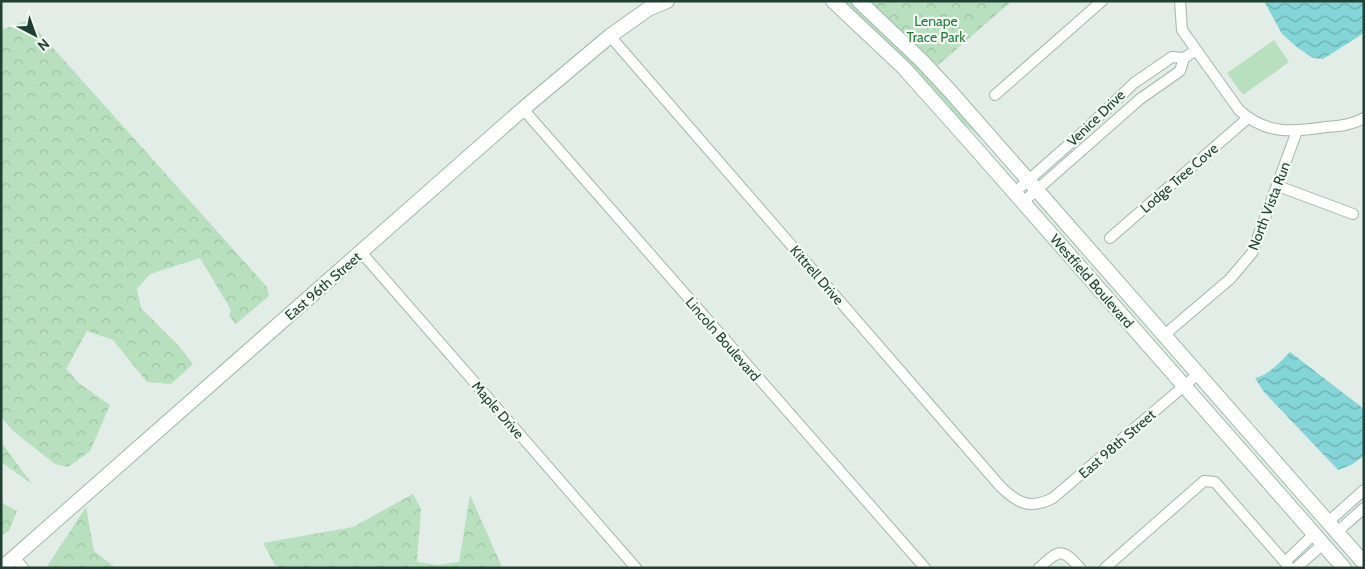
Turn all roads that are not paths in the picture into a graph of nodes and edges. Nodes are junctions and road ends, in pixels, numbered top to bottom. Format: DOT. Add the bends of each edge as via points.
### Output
graph roads {
  1 [pos="667,1"];
  2 [pos="833,1"];
  3 [pos="859,1"];
  4 [pos="1102,1"];
  5 [pos="1180,1"];
  6 [pos="651,5"];
  7 [pos="610,36"];
  8 [pos="1195,51"];
  9 [pos="1184,58"];
  10 [pos="995,95"];
  11 [pos="523,109"];
  12 [pos="1248,118"];
  13 [pos="1364,118"];
  14 [pos="1297,131"];
  15 [pos="1032,186"];
  16 [pos="1278,186"];
  17 [pos="1019,197"];
  18 [pos="1353,214"];
  19 [pos="1110,238"];
  20 [pos="361,252"];
  21 [pos="1164,336"];
  22 [pos="1198,374"];
  23 [pos="1184,386"];
  24 [pos="1364,490"];
  25 [pos="1031,505"];
  26 [pos="1364,508"];
  27 [pos="1332,527"];
  28 [pos="1318,539"];
  29 [pos="18,562"];
  30 [pos="1364,563"];
  31 [pos="1288,565"];
  32 [pos="2,568"];
  33 [pos="636,568"];
  34 [pos="925,568"];
  35 [pos="1039,568"];
  36 [pos="1080,568"];
  37 [pos="1104,568"];
  38 [pos="1296,568"];
  39 [pos="1344,568"];
  1 -- 6 [label="main road, East 96th Street"];
  2 -- 17 [label="main road, Westfield Boulevard" via="904,68"];
  3 -- 15 [label="main road, Westfield Boulevard" via="922,61"];
  4 -- 10 [label="street"];
  5 -- 8 [label="street" via="1182,30"];
  6 -- 7 [label="main road, East 96th Street"];
  7 -- 11 [label="main road, East 96th Street"];
  7 -- 25 [label="street, Kittrell Drive" via="1000,486 1017,500"];
  8 -- 9 [label="street, Venice Drive"];
  8 -- 12 [label="street"];
  9 -- 15 [label="street, Venice Drive" via="1180,71"];
  9 -- 15 [label="street, Venice Drive" via="1172,57 1134,83"];
  11 -- 20 [label="main road, East 96th Street"];
  11 -- 34 [label="street, Lincoln Boulevard"];
  12 -- 14 [label="street" via="1281,131"];
  12 -- 19 [label="street, Lodge Tree Cove"];
  13 -- 14 [label="street" via="1353,124"];
  14 -- 16 [label="street, North Vista Run"];
  15 -- 17 [label="street, Venice Drive"];
  15 -- 21 [label="main road, Westfield Boulevard"];
  16 -- 18 [label="street"];
  16 -- 21 [label="street, North Vista Run" via="1252,253 1230,279"];
  17 -- 23 [label="main road, Westfield Boulevard"];
  20 -- 29 [label="main road, East 96th Street"];
  20 -- 33 [label="street, Maple Drive"];
  21 -- 22 [label="main road, Westfield Boulevard"];
  22 -- 23 [label="street, East 98th Street"];
  22 -- 27 [label="main road, Westfield Boulevard"];
  23 -- 25 [label="street, East 98th Street" via="1053,498"];
  23 -- 28 [label="main road, Westfield Boulevard"];
  24 -- 27 [label="street"];
  26 -- 27 [label="street"];
  27 -- 30 [label="main road, Westfield Boulevard"];
  28 -- 31 [label="street"];
  28 -- 38 [label="street"];
  28 -- 39 [label="main road, Westfield Boulevard"];
  29 -- 32 [label="main road, East 96th Street"];
  31 -- 37 [label="street" via="1215,482 1204,481"];
  35 -- 36 [label="street" via="1061,553 1069,556"];
}
